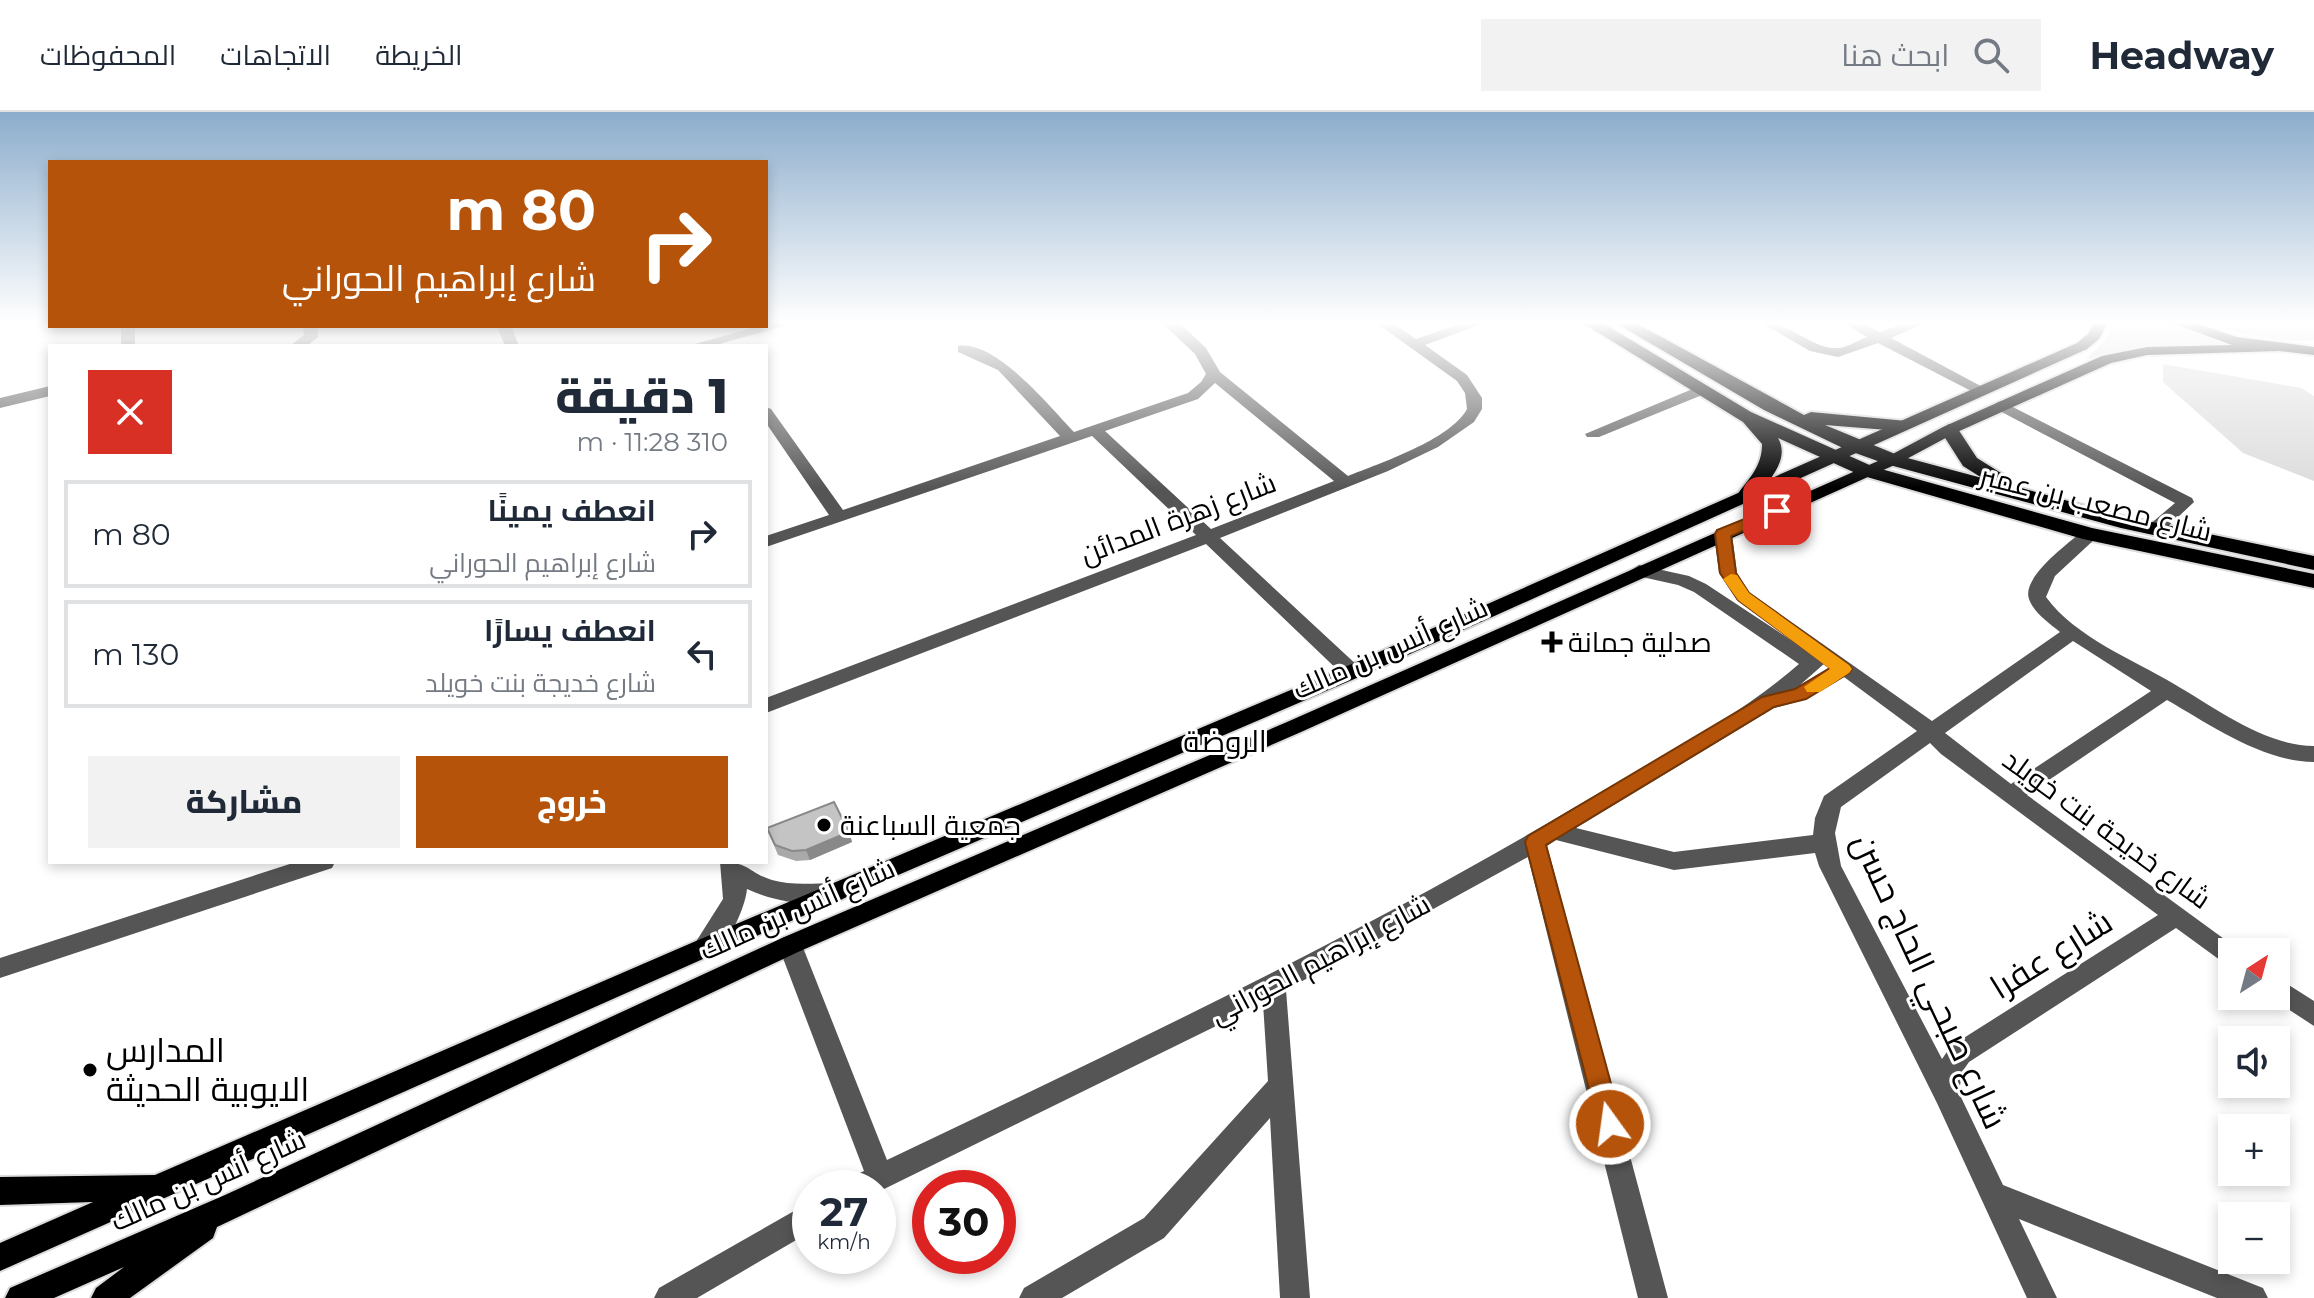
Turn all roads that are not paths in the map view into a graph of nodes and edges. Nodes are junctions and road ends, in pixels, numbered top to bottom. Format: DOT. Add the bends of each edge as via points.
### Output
graph roads {
  1 [pos="1013,377"];
  2 [pos="1211,377"];
  3 [pos="1217,377"];
  4 [pos="1461,377"];
  5 [pos="1681,377"];
  6 [pos="1720,377"];
  7 [pos="1956,377"];
  8 [pos="2012,377"];
  9 [pos="2066,377"];
  10 [pos="1702,390"];
  11 [pos="48,391"];
  12 [pos="1982,391"];
  13 [pos="0,403"];
  14 [pos="1771,406"];
  15 [pos="2001,406"];
  16 [pos="768,415"];
  17 [pos="1744,416"];
  18 [pos="1900,425"];
  19 [pos="1949,430"];
  20 [pos="1096,431"];
  21 [pos="1593,434"];
  22 [pos="1071,438"];
  23 [pos="1854,446"];
  24 [pos="1833,456"];
  25 [pos="1893,460"];
  26 [pos="1867,471"];
  27 [pos="1345,482"];
  28 [pos="1747,495"];
  29 [pos="2051,505"];
  30 [pos="839,517"];
  31 [pos="2154,530"];
  32 [pos="1723,534"];
  33 [pos="2090,534"];
  34 [pos="1208,537"];
  35 [pos="768,541"];
  36 [pos="2314,563"];
  37 [pos="1639,571"];
  38 [pos="2314,581"];
  39 [pos="2071,633"];
  40 [pos="1816,658"];
  41 [pos="1352,672"];
  42 [pos="1837,673"];
  43 [pos="2168,689"];
  44 [pos="1768,702"];
  45 [pos="768,705"];
  46 [pos="1933,740"];
  47 [pos="2314,754"];
  48 [pos="2011,795"];
  49 [pos="1544,837"];
  50 [pos="1823,843"];
  51 [pos="318,864"];
  52 [pos="732,866"];
  53 [pos="838,891"];
  54 [pos="2175,916"];
  55 [pos="790,945"];
  56 [pos="2218,946"];
  57 [pos="704,948"];
  58 [pos="0,968"];
  59 [pos="1274,986"];
  60 [pos="2290,998"];
  61 [pos="2314,1015"];
  62 [pos="1281,1085"];
  63 [pos="1946,1094"];
  64 [pos="864,1170"];
  65 [pos="893,1170"];
  66 [pos="162,1186"];
  67 [pos="0,1191"];
  68 [pos="1993,1195"];
  69 [pos="235,1205"];
  70 [pos="792,1226"];
  71 [pos="0,1257"];
  72 [pos="20,1298"];
  73 [pos="106,1298"];
  74 [pos="669,1298"];
  75 [pos="1034,1298"];
  76 [pos="1295,1298"];
  77 [pos="1653,1298"];
  78 [pos="2042,1298"];
  79 [pos="2253,1298"];
  1 -- 22 [label="street"];
  2 -- 20 [label="street" via="1193,396"];
  3 -- 27 [label="street"];
  4 -- 27 [label="street, شارع زهرة المدائن" via="1476,399 1475,409 1455,430"];
  5 -- 10 [label="highway"];
  6 -- 14 [label="highway"];
  7 -- 12 [label="street"];
  8 -- 12 [label="main road, شارع أنس بن مالك"];
  9 -- 15 [label="main road, شارع أنس بن مالك"];
  10 -- 17 [label="highway"];
  10 -- 21 [label="street"];
  11 -- 13 [label="street"];
  12 -- 18 [label="main road, شارع أنس بن مالك"];
  14 -- 18 [label="highway" via="1811,418"];
  14 -- 23 [label="highway, شارع مصعب بن عمير"];
  15 -- 19 [label="main road, شارع أنس بن مالك"];
  15 -- 31 [label="street" via="2186,502"];
  16 -- 30 [label="street"];
  17 -- 24 [label="highway, شارع مصعب بن عمير"];
  17 -- 28 [label="highway" via="1764,432 1773,453 1769,469"];
  18 -- 23 [label="main road, شارع أنس بن مالك"];
  19 -- 25 [label="main road, شارع أنس بن مالك"];
  19 -- 29 [label="highway" via="1970,462"];
  20 -- 22 [label="street"];
  20 -- 34 [label="street"];
  22 -- 30 [label="street"];
  23 -- 24 [label="main road, شارع أنس بن مالك"];
  23 -- 25 [label="highway, شارع مصعب بن عمير"];
  24 -- 26 [label="highway, شارع مصعب بن عمير"];
  24 -- 28 [label="main road, شارع أنس بن مالك"];
  25 -- 26 [label="main road, شارع أنس بن مالك"];
  25 -- 29 [label="highway, شارع مصعب بن عمير"];
  26 -- 32 [label="main road, شارع أنس بن مالك"];
  26 -- 33 [label="highway, شارع مصعب بن عمير"];
  27 -- 34 [label="street, شارع زهرة المدائن"];
  28 -- 41 [label="main road, شارع أنس بن مالك"];
  29 -- 31 [label="highway, شارع مصعب بن عمير"];
  30 -- 35 [label="street"];
  31 -- 36 [label="highway, شارع مصعب بن عمير"];
  32 -- 37 [label="main road, شارع أنس بن مالك"];
  32 -- 40 [label="street, شارع خديجة بنت خويلد" via="1734,585"];
  33 -- 38 [label="highway, شارع مصعب بن عمير"];
  33 -- 39 [label="street" via="2039,584 2036,597 2043,610"];
  34 -- 41 [label="street"];
  34 -- 45 [label="street, شارع زهرة المدائن"];
  37 -- 40 [label="street, شارع خديجة بنت خويلد" via="1700,588"];
  37 -- 55 [label="main road, شارع أنس بن مالك"];
  39 -- 43 [label="street"];
  39 -- 46 [label="street, شارع صبحي الحاج حسن"];
  40 -- 42 [label="street, شارع خديجة بنت خويلد"];
  40 -- 44 [label="street, شارع إبراهيم الحوراني"];
  41 -- 53 [label="main road, شارع أنس بن مالك"];
  42 -- 44 [label="street, شارع إبراهيم الحوراني" via="1800,694"];
  42 -- 46 [label="street, شارع خديجة بنت خويلد"];
  43 -- 47 [label="street" via="2270,744"];
  43 -- 48 [label="street"];
  44 -- 49 [label="street, شارع إبراهيم الحوراني"];
  46 -- 48 [label="street, شارع خديجة بنت خويلد"];
  46 -- 50 [label="street, شارع صبحي الحاج حسن" via="1832,802"];
  48 -- 54 [label="street, شارع خديجة بنت خويلد"];
  49 -- 50 [label="street" via="1674,861"];
  49 -- 59 [label="street, شارع إبراهيم الحوراني"];
  49 -- 77 [label="street"];
  50 -- 63 [label="street, شارع صبحي الحاج حسن"];
  51 -- 58 [label="street"];
  52 -- 53 [label="street" via="772,892"];
  52 -- 57 [label="street" via="732,913"];
  53 -- 57 [label="main road, شارع أنس بن مالك"];
  54 -- 56 [label="street, شارع خديجة بنت خويلد"];
  54 -- 63 [label="street, شارع عفرا" via="1960,1054 1950,1069"];
  55 -- 64 [label="street"];
  55 -- 69 [label="main road, شارع أنس بن مالك"];
  57 -- 66 [label="main road, شارع أنس بن مالك"];
  59 -- 62 [label="street"];
  59 -- 65 [label="street, شارع إبراهيم الحوراني"];
  60 -- 61 [label="street"];
  62 -- 75 [label="street" via="1154,1228"];
  62 -- 76 [label="street"];
  63 -- 68 [label="street, شارع صبحي الحاج حسن"];
  66 -- 67 [label="main road"];
  66 -- 71 [label="main road, شارع أنس بن مالك"];
  68 -- 78 [label="street, شارع صبحي الحاج حسن"];
  68 -- 79 [label="street"];
  69 -- 72 [label="main road, شارع أنس بن مالك"];
  69 -- 73 [label="main road"];
  70 -- 74 [label="street"];
}
